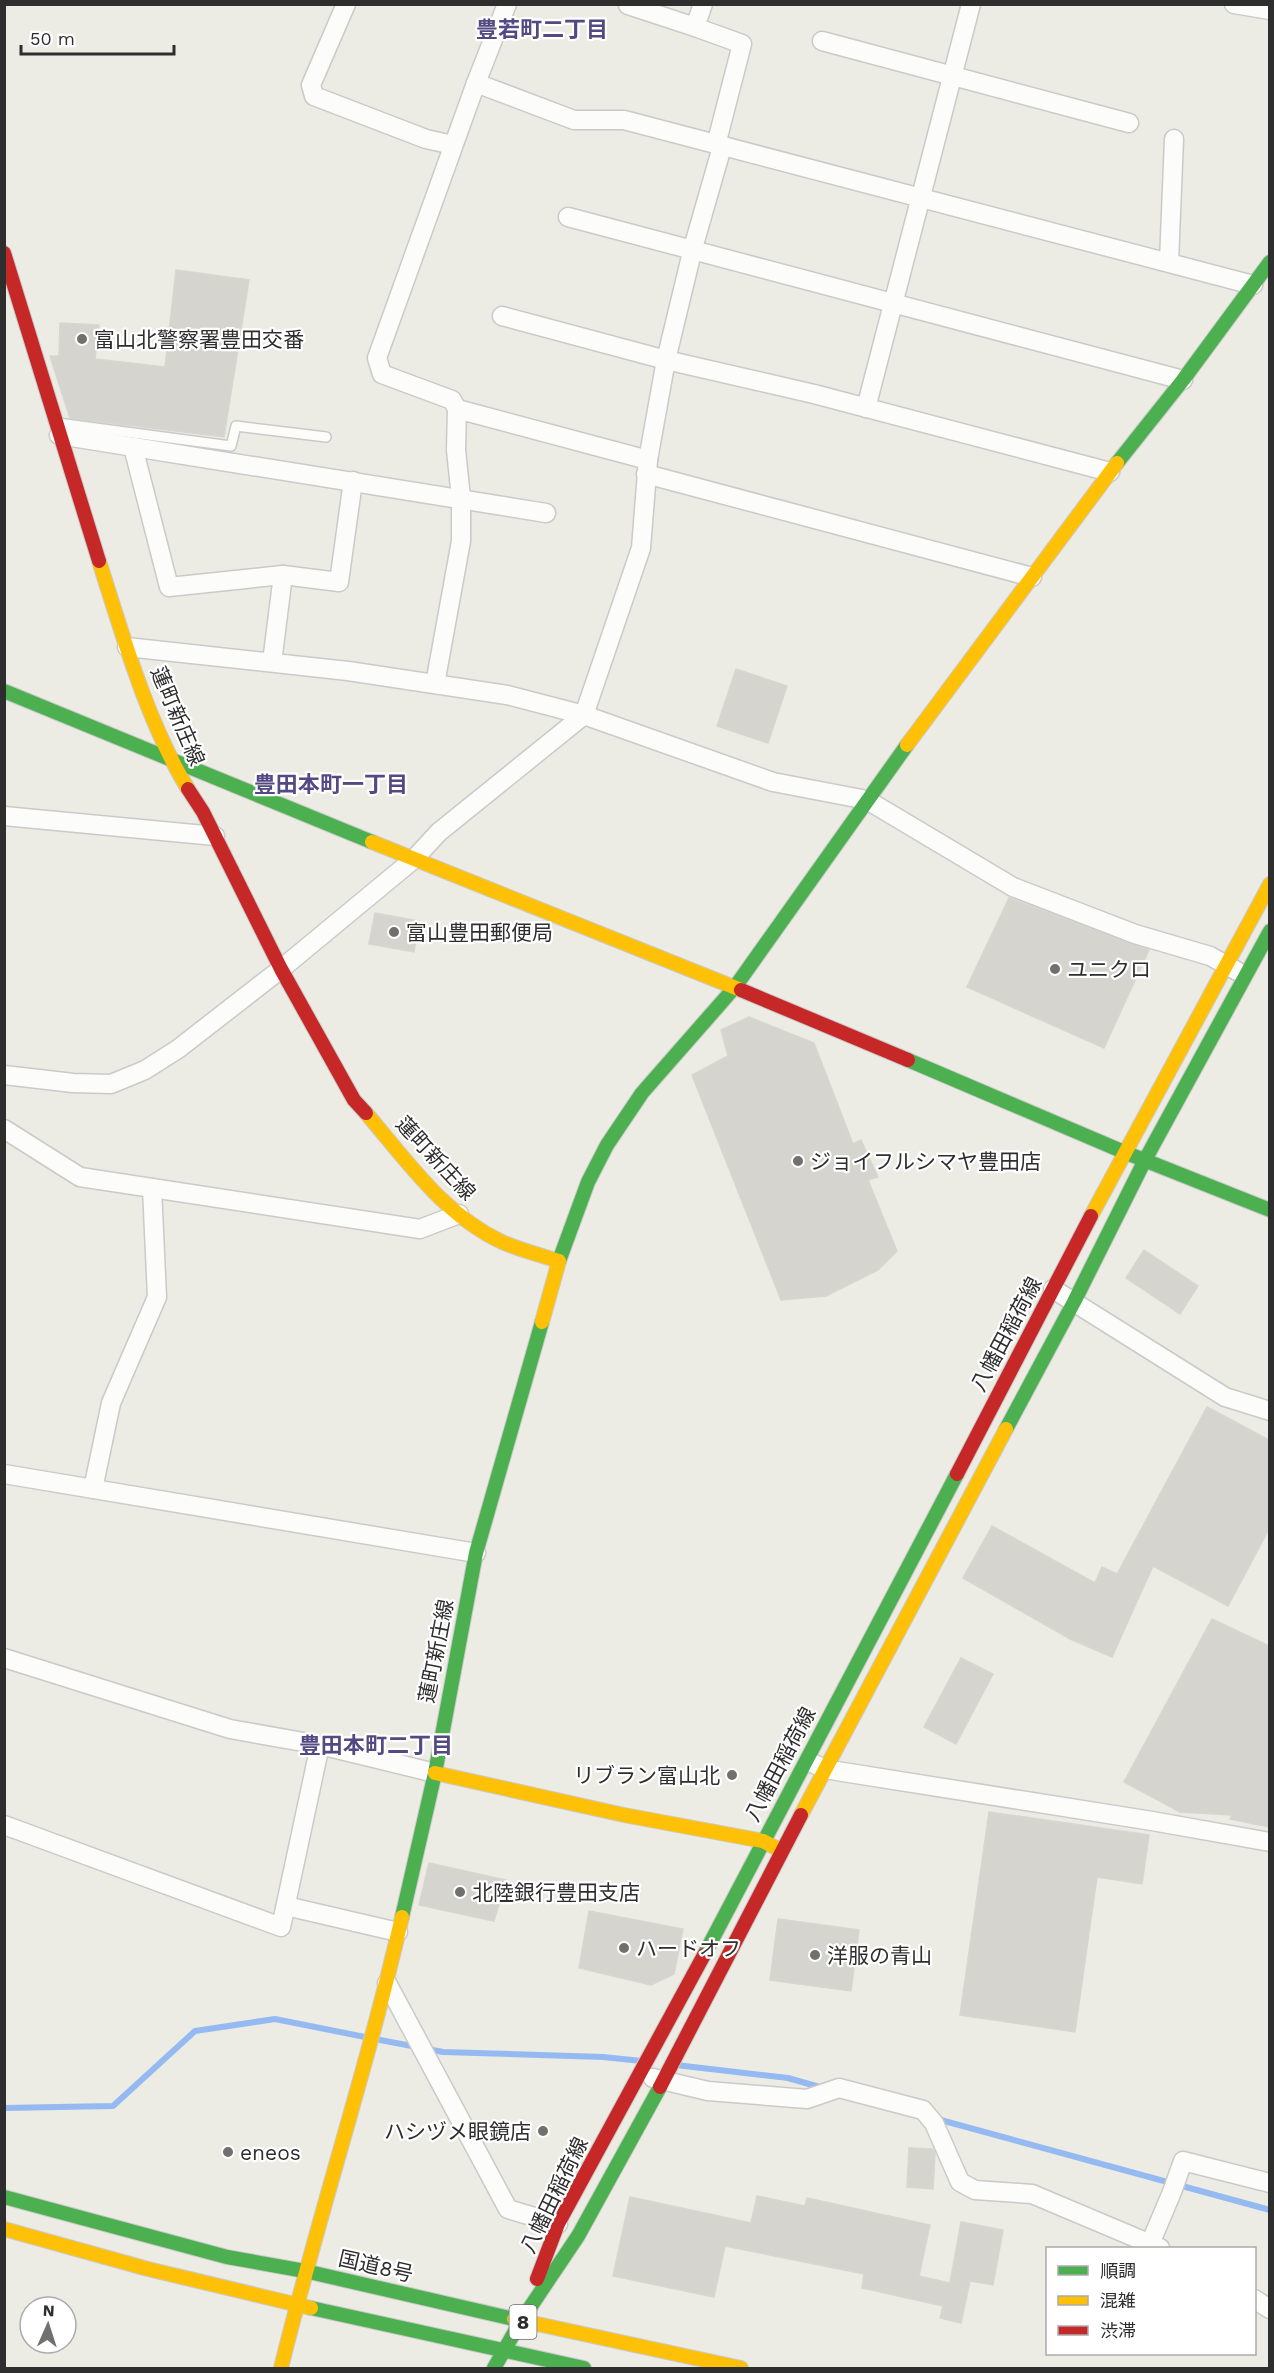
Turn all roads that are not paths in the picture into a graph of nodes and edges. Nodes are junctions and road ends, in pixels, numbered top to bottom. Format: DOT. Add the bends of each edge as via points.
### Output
graph roads {
  1 [pos="346,4"];
  2 [pos="507,4"];
  3 [pos="703,4"];
  4 [pos="971,4"];
  5 [pos="1234,4"];
  6 [pos="628,5"];
  7 [pos="1269,10"];
  8 [pos="695,27"];
  9 [pos="822,41"];
  10 [pos="953,76"];
  11 [pos="476,83"];
  12 [pos="1130,123"];
  13 [pos="1174,140"];
  14 [pos="453,145"];
  15 [pos="719,146"];
  16 [pos="921,197"];
  17 [pos="568,217"];
  18 [pos="693,248"];
  19 [pos="4,253"];
  20 [pos="1169,262"];
  21 [pos="1269,262"];
  22 [pos="1252,285"];
  23 [pos="892,303"];
  24 [pos="502,316"];
  25 [pos="666,360"];
  26 [pos="1183,380"];
  27 [pos="866,408"];
  28 [pos="457,409"];
  29 [pos="57,429"];
  30 [pos="326,437"];
  31 [pos="133,447"];
  32 [pos="647,467"];
  33 [pos="1110,472"];
  34 [pos="353,481"];
  35 [pos="460,498"];
  36 [pos="546,513"];
  37 [pos="283,575"];
  38 [pos="1032,577"];
  39 [pos="127,647"];
  40 [pos="272,662"];
  41 [pos="435,684"];
  42 [pos="4,691"];
  43 [pos="584,715"];
  44 [pos="169,758"];
  45 [pos="867,800"];
  46 [pos="4,816"];
  47 [pos="214,836"];
  48 [pos="414,859"];
  49 [pos="1269,884"];
  50 [pos="1269,931"];
  51 [pos="1227,966"];
  52 [pos="281,969"];
  53 [pos="1245,975"];
  54 [pos="735,987"];
  55 [pos="4,1075"];
  56 [pos="4,1129"];
  57 [pos="1124,1152"];
  58 [pos="1145,1161"];
  59 [pos="152,1188"];
  60 [pos="1269,1210"];
  61 [pos="459,1214"];
  62 [pos="559,1261"];
  63 [pos="1053,1289"];
  64 [pos="1074,1302"];
  65 [pos="1269,1412"];
  66 [pos="4,1474"];
  67 [pos="93,1489"];
  68 [pos="476,1553"];
  69 [pos="4,1658"];
  70 [pos="320,1745"];
  71 [pos="807,1761"];
  72 [pos="825,1769"];
  73 [pos="435,1773"];
  74 [pos="4,1825"];
  75 [pos="763,1841"];
  76 [pos="1269,1842"];
  77 [pos="784,1852"];
  78 [pos="286,1906"];
  79 [pos="398,1932"];
  80 [pos="387,1983"];
  81 [pos="640,2075"];
  82 [pos="663,2081"];
  83 [pos="1269,2183"];
  84 [pos="4,2196"];
  85 [pos="558,2224"];
  86 [pos="4,2229"];
  87 [pos="1155,2246"];
  88 [pos="305,2271"];
  89 [pos="1256,2300"];
  90 [pos="297,2306"];
  91 [pos="1269,2309"];
  92 [pos="521,2321"];
  93 [pos="504,2350"];
  94 [pos="281,2368"];
  95 [pos="494,2368"];
  96 [pos="584,2368"];
  97 [pos="741,2368"];
  1 -- 14 [label="street" via="311,85 314,96 426,139"];
  2 -- 11 [label="street"];
  3 -- 8 [label="street"];
  4 -- 10 [label="street"];
  5 -- 7 [label="street"];
  6 -- 8 [label="street"];
  8 -- 15 [label="street" via="742,44"];
  9 -- 10 [label="street"];
  10 -- 12 [label="street"];
  10 -- 16 [label="street"];
  11 -- 14 [label="street"];
  11 -- 15 [label="street" via="574,120 624,120"];
  13 -- 20 [label="street"];
  14 -- 28 [label="street" via="377,358 382,374 452,400"];
  15 -- 16 [label="street"];
  15 -- 18 [label="street"];
  16 -- 20 [label="street"];
  16 -- 23 [label="street"];
  17 -- 18 [label="street"];
  18 -- 23 [label="street"];
  18 -- 25 [label="street"];
  19 -- 29 [label="main road, 蓮町新庄線"];
  20 -- 22 [label="street"];
  21 -- 22 [label="main road"];
  22 -- 26 [label="main road"];
  23 -- 26 [label="street"];
  23 -- 27 [label="street"];
  24 -- 25 [label="street"];
  25 -- 27 [label="street"];
  25 -- 32 [label="street"];
  26 -- 33 [label="main road"];
  27 -- 33 [label="street"];
  28 -- 32 [label="street"];
  28 -- 35 [label="street"];
  29 -- 30 [label="lane" via="231,446 236,426"];
  29 -- 31 [label="street"];
  29 -- 39 [label="main road, 蓮町新庄線"];
  31 -- 34 [label="street"];
  31 -- 37 [label="street" via="169,587"];
  32 -- 38 [label="street"];
  32 -- 43 [label="street" via="641,548"];
  33 -- 38 [label="main road"];
  34 -- 35 [label="street"];
  34 -- 37 [label="street" via="339,582"];
  35 -- 36 [label="street"];
  35 -- 41 [label="street" via="461,541"];
  37 -- 40 [label="street"];
  38 -- 45 [label="main road"];
  39 -- 40 [label="street"];
  39 -- 44 [label="main road, 蓮町新庄線"];
  40 -- 41 [label="street"];
  41 -- 43 [label="street" via="507,695"];
  42 -- 44 [label="main road"];
  43 -- 45 [label="street" via="773,782"];
  43 -- 48 [label="street" via="439,832"];
  44 -- 47 [label="main road, 蓮町新庄線"];
  44 -- 48 [label="main road"];
  45 -- 51 [label="street" via="1013,887 1135,934 1210,956"];
  45 -- 54 [label="main road"];
  46 -- 47 [label="street"];
  47 -- 52 [label="main road, 蓮町新庄線"];
  48 -- 52 [label="street"];
  48 -- 54 [label="main road"];
  49 -- 51 [label="main road, 八幡田稲荷線"];
  50 -- 53 [label="main road, 八幡田稲荷線"];
  51 -- 53 [label="street"];
  51 -- 57 [label="main road, 八幡田稲荷線"];
  52 -- 55 [label="street" via="178,1049 145,1070 111,1084"];
  52 -- 61 [label="main road, 蓮町新庄線" via="354,1100 443,1203"];
  53 -- 58 [label="main road, 八幡田稲荷線"];
  54 -- 57 [label="main road"];
  54 -- 62 [label="main road" via="642,1093 608,1145 588,1182"];
  56 -- 59 [label="street" via="80,1177"];
  57 -- 58 [label="main road"];
  57 -- 63 [label="main road, 八幡田稲荷線"];
  58 -- 60 [label="main road"];
  58 -- 64 [label="main road, 八幡田稲荷線"];
  59 -- 61 [label="street" via="420,1229"];
  59 -- 67 [label="street" via="157,1297 111,1403"];
  61 -- 62 [label="main road, 蓮町新庄線" via="503,1242"];
  62 -- 68 [label="main road, 蓮町新庄線"];
  63 -- 64 [label="street"];
  63 -- 71 [label="main road, 八幡田稲荷線"];
  64 -- 65 [label="street" via="1225,1397"];
  64 -- 72 [label="main road, 八幡田稲荷線"];
  66 -- 67 [label="street"];
  67 -- 68 [label="street"];
  68 -- 73 [label="main road, 蓮町新庄線"];
  69 -- 70 [label="street" via="230,1729"];
  70 -- 73 [label="street"];
  70 -- 78 [label="street"];
  71 -- 72 [label="street"];
  71 -- 75 [label="main road, 八幡田稲荷線"];
  72 -- 76 [label="street"];
  72 -- 77 [label="main road, 八幡田稲荷線"];
  73 -- 75 [label="main road"];
  73 -- 79 [label="main road, 蓮町新庄線"];
  74 -- 78 [label="street" via="281,1927"];
  75 -- 77 [label="main road"];
  75 -- 81 [label="main road, 八幡田稲荷線"];
  77 -- 82 [label="main road, 八幡田稲荷線"];
  78 -- 79 [label="street"];
  79 -- 80 [label="main road, 蓮町新庄線"];
  80 -- 85 [label="street" via="508,2209"];
  80 -- 88 [label="main road, 蓮町新庄線"];
  81 -- 82 [label="street"];
  81 -- 85 [label="main road, 八幡田稲荷線"];
  82 -- 87 [label="street" via="708,2091 807,2099 839,2088 923,2110 934,2123 960,2182 975,2190 1032,2194"];
  82 -- 92 [label="main road, 八幡田稲荷線" via="578,2236"];
  83 -- 87 [label="street" via="1183,2161"];
  84 -- 88 [label="main road, 国道8号 / 8" via="227,2257"];
  85 -- 92 [label="main road, 八幡田稲荷線"];
  86 -- 90 [label="main road, 8"];
  88 -- 90 [label="main road, 蓮町新庄線"];
  88 -- 92 [label="main road, 国道8号 / 8"];
  89 -- 91 [label="street"];
  90 -- 93 [label="main road, 8"];
  90 -- 94 [label="main road, 蓮町新庄線"];
  92 -- 93 [label="main road"];
  92 -- 97 [label="main road, 国道8号 / 8"];
  93 -- 95 [label="main road"];
  93 -- 96 [label="main road, 8"];
}
